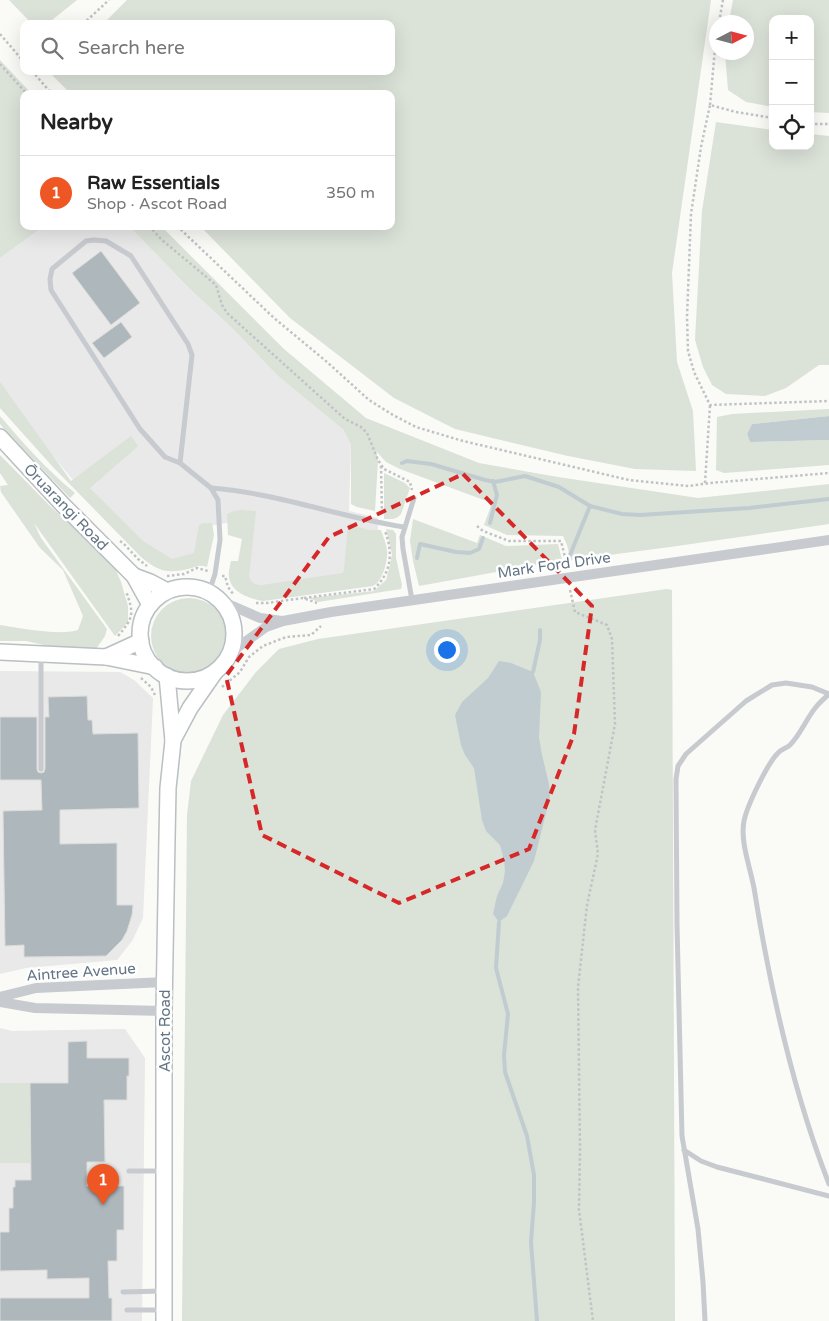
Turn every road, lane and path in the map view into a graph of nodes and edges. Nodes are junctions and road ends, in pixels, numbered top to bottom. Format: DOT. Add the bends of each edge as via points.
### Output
graph roads {
  1 [pos="109,0"];
  2 [pos="724,0"];
  3 [pos="721,15"];
  4 [pos="87,20"];
  5 [pos="0,34"];
  6 [pos="20,57"];
  7 [pos="714,60"];
  8 [pos="0,64"];
  9 [pos="35,75"];
  10 [pos="23,90"];
  11 [pos="49,90"];
  12 [pos="710,105"];
  13 [pos="769,117"];
  14 [pos="814,124"];
  15 [pos="829,124"];
  16 [pos="153,230"];
  17 [pos="181,230"];
  18 [pos="829,400"];
  19 [pos="710,405"];
  20 [pos="0,437"];
  21 [pos="180,463"];
  22 [pos="829,473"];
  23 [pos="704,484"];
  24 [pos="211,488"];
  25 [pos="414,498"];
  26 [pos="477,526"];
  27 [pos="404,527"];
  28 [pos="829,540"];
  29 [pos="567,565"];
  30 [pos="134,576"];
  31 [pos="381,582"];
  32 [pos="570,590"];
  33 [pos="167,591"];
  34 [pos="126,592"];
  35 [pos="209,592"];
  36 [pos="303,598"];
  37 [pos="221,601"];
  38 [pos="412,601"];
  39 [pos="150,605"];
  40 [pos="283,621"];
  41 [pos="310,635"];
  42 [pos="113,640"];
  43 [pos="141,641"];
  44 [pos="0,652"];
  45 [pos="231,652"];
  46 [pos="41,653"];
  47 [pos="106,657"];
  48 [pos="216,671"];
  49 [pos="161,672"];
  50 [pos="141,678"];
  51 [pos="219,690"];
  52 [pos="157,701"];
  53 [pos="173,740"];
  54 [pos="41,769"];
  55 [pos="165,982"];
  56 [pos="0,997"];
  57 [pos="0,1002"];
  58 [pos="164,1011"];
  59 [pos="684,1150"];
  60 [pos="129,1171"];
  61 [pos="164,1171"];
  62 [pos="829,1184"];
  63 [pos="829,1196"];
  64 [pos="164,1291"];
  65 [pos="123,1292"];
  66 [pos="127,1310"];
  67 [pos="164,1315"];
  68 [pos="593,1321"];
  69 [pos="704,1321"];
  1 -- 4 [label="path"];
  2 -- 3 [label="path"];
  5 -- 6 [label="path"];
  7 -- 12 [label="path"];
  8 -- 10 [label="path"];
  9 -- 11 [label="path"];
  12 -- 13 [label="path"];
  12 -- 19 [label="path" via="692,214 687,317 688,350 694,372"];
  14 -- 15 [label="path"];
  16 -- 25 [label="path" via="216,285 227,313 345,419 367,433 384,469 410,482"];
  17 -- 23 [label="path" via="274,318 369,400 416,427 629,480 689,486"];
  18 -- 19 [label="path"];
  19 -- 23 [label="path"];
  20 -- 30 [label="street, Ōruarangi Road"];
  21 -- 21 [label="lane" via="165,457 140,429 51,290 52,269 86,241 106,241 131,256 188,344 192,355"];
  21 -- 24 [label="lane"];
  22 -- 23 [label="path"];
  24 -- 27 [label="lane" via="262,495"];
  24 -- 35 [label="lane" via="218,500 220,540"];
  25 -- 27 [label="lane"];
  26 -- 29 [label="path" via="508,541 561,541"];
  27 -- 38 [label="lane" via="403,549"];
  28 -- 38 [label="street, Mark Ford Drive"];
  30 -- 33 [label="street, Ōruarangi Road"];
  30 -- 39 [label="street, Ōruarangi Road"];
  31 -- 36 [label="path" via="374,589"];
  32 -- 68 [label="path" via="575,612 607,625 610,632 615,724 595,830 598,854 578,987 579,1210"];
  33 -- 35 [label="street" via="188,586"];
  33 -- 39 [label="street"];
  34 -- 42 [label="path" via="131,620"];
  35 -- 37 [label="street"];
  37 -- 40 [label="street, Mark Ford Drive" via="260,618"];
  37 -- 45 [label="street" via="234,625"];
  38 -- 40 [label="street, Mark Ford Drive"];
  39 -- 43 [label="street" via="142,622"];
  40 -- 45 [label="street, Mark Ford Drive" via="266,627"];
  41 -- 51 [label="path" via="286,637 263,646"];
  43 -- 47 [label="street"];
  43 -- 49 [label="street" via="146,655"];
  44 -- 46 [label="street"];
  45 -- 48 [label="street"];
  46 -- 47 [label="street"];
  46 -- 54 [label="lane"];
  47 -- 49 [label="street"];
  48 -- 49 [label="street" via="201,679 184,681"];
  48 -- 53 [label="street, Ascot Road"];
  49 -- 53 [label="street, Ascot Road"];
  50 -- 52 [label="path" via="151,687"];
  53 -- 55 [label="street, Ascot Road" via="168,788"];
  55 -- 56 [label="street, Aintree Avenue" via="36,988"];
  55 -- 58 [label="street, Ascot Road"];
  57 -- 58 [label="street, Aintree Avenue" via="35,1008"];
  58 -- 61 [label="street, Ascot Road"];
  59 -- 62 [label="lane" via="677,925 678,766 686,754 746,701 772,685 786,683 812,687 829,694 768,768 744,821 744,841 764,951 794,1079"];
  59 -- 63 [label="lane" via="717,1168"];
  59 -- 69 [label="lane" via="698,1229"];
  60 -- 61 [label="lane"];
  61 -- 64 [label="street, Ascot Road"];
  64 -- 65 [label="lane"];
  64 -- 67 [label="street, Ascot Road"];
  66 -- 67 [label="lane"];
}
